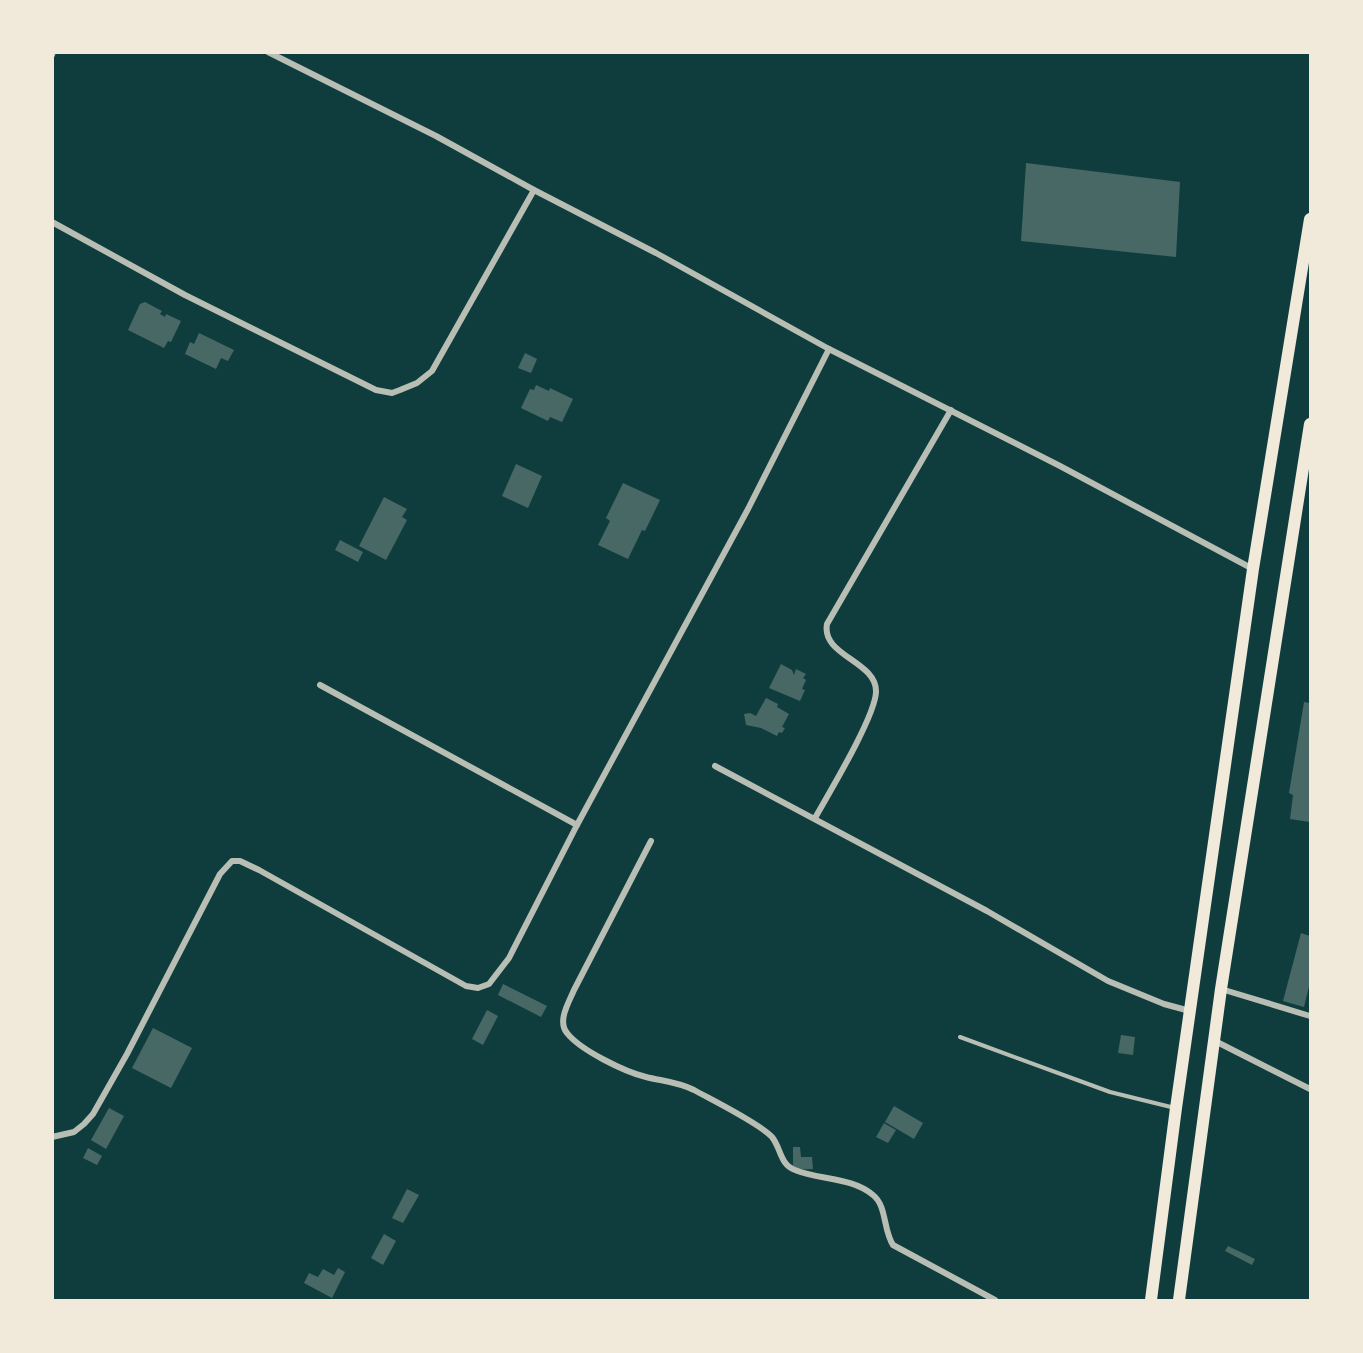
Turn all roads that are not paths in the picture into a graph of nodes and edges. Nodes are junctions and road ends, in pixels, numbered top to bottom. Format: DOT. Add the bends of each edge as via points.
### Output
graph roads {
  1 [pos="268,52"];
  2 [pos="534,190"];
  3 [pos="1311,219"];
  4 [pos="52,222"];
  5 [pos="829,349"];
  6 [pos="951,410"];
  7 [pos="1311,424"];
  8 [pos="1253,569"];
  9 [pos="320,685"];
  10 [pos="715,766"];
  11 [pos="815,818"];
  12 [pos="577,825"];
  13 [pos="651,841"];
  14 [pos="1221,989"];
  15 [pos="1190,1011"];
  16 [pos="1311,1016"];
  17 [pos="960,1037"];
  18 [pos="1215,1041"];
  19 [pos="1311,1089"];
  20 [pos="1176,1108"];
  21 [pos="52,1137"];
  22 [pos="995,1300"];
  23 [pos="1151,1300"];
  24 [pos="1179,1300"];
  1 -- 2 [label="street"];
  2 -- 4 [label="street" via="432,371 417,383 392,393 376,390 289,348"];
  2 -- 5 [label="street"];
  3 -- 8 [label="highway"];
  5 -- 6 [label="street"];
  5 -- 12 [label="street" via="748,509"];
  6 -- 8 [label="street"];
  6 -- 11 [label="street" via="827,624 833,644 874,681 876,692 866,722"];
  7 -- 14 [label="highway"];
  8 -- 15 [label="highway"];
  9 -- 12 [label="street"];
  10 -- 11 [label="street"];
  11 -- 15 [label="street" via="1108,981"];
  12 -- 21 [label="street" via="509,958 489,984 478,988 465,986 259,870 232,861 220,874 93,1114 74,1132"];
  13 -- 22 [label="street" via="574,990 564,1014 566,1032 596,1056 644,1077 683,1085 751,1122 772,1137 793,1170 873,1195 893,1245"];
  14 -- 16 [label="street"];
  14 -- 18 [label="highway"];
  15 -- 20 [label="highway"];
  17 -- 20 [label="lane" via="1110,1092"];
  18 -- 19 [label="street"];
  18 -- 24 [label="highway"];
  20 -- 23 [label="highway"];
}
